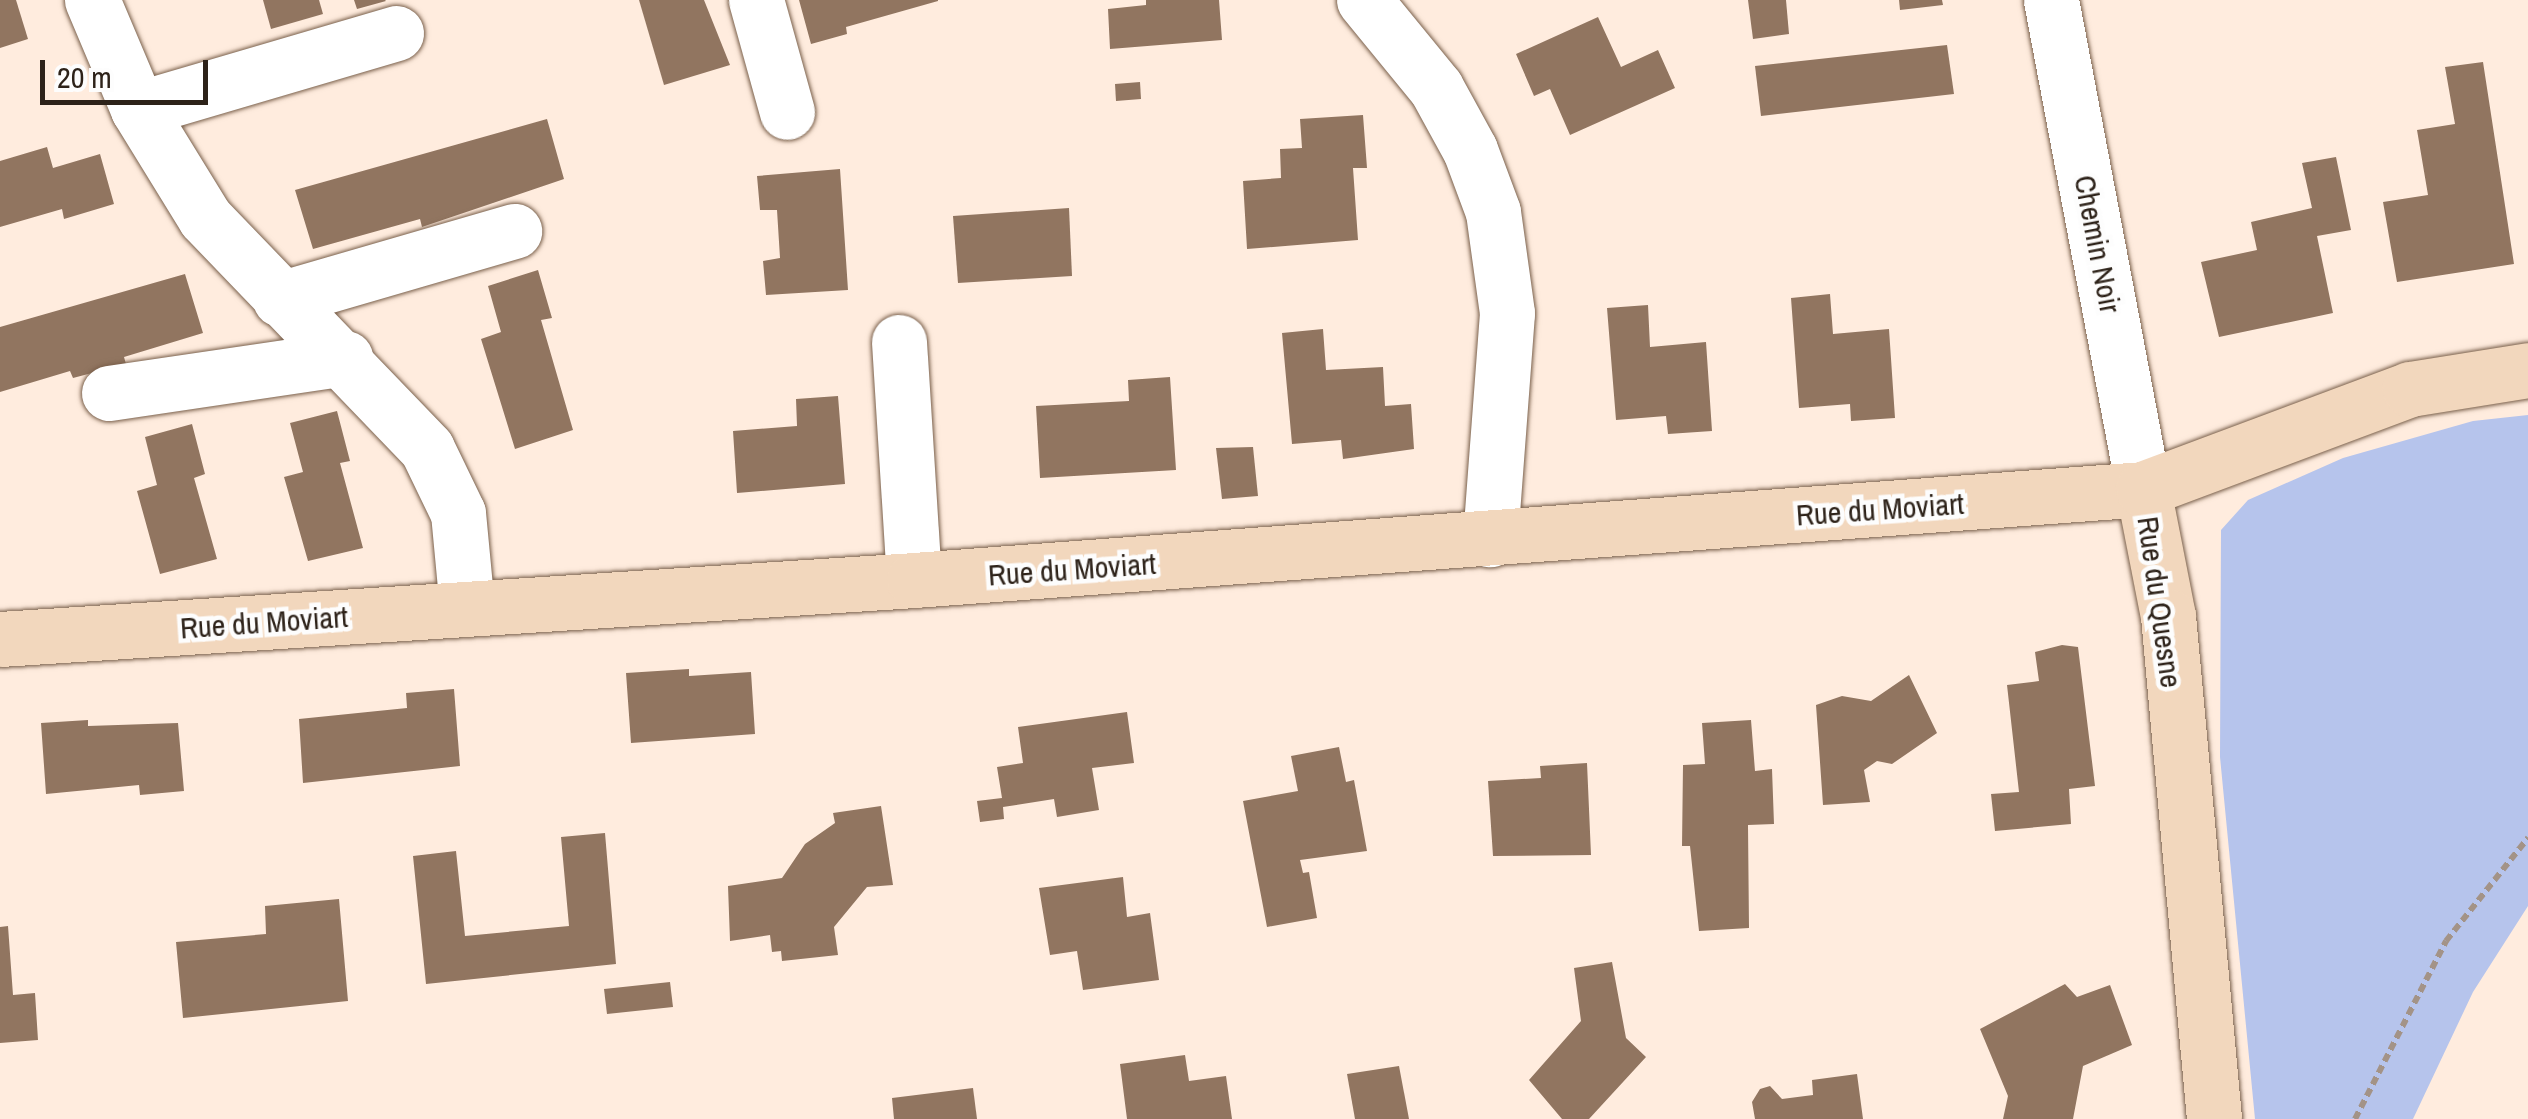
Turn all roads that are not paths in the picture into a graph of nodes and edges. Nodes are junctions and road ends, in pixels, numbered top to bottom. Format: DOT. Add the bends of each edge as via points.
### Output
graph roads {
  1 [pos="92,0"];
  2 [pos="756,0"];
  3 [pos="1364,0"];
  4 [pos="2051,0"];
  5 [pos="396,33"];
  6 [pos="138,109"];
  7 [pos="786,112"];
  8 [pos="514,231"];
  9 [pos="280,299"];
  10 [pos="900,342"];
  11 [pos="345,358"];
  12 [pos="2528,370"];
  13 [pos="109,393"];
  14 [pos="2144,489"];
  15 [pos="1490,538"];
  16 [pos="914,580"];
  17 [pos="468,608"];
  18 [pos="0,639"];
  19 [pos="2214,1119"];
  1 -- 6 [label="street"];
  2 -- 7 [label="street"];
  3 -- 15 [label="street" via="1436,88 1493,212 1508,314"];
  4 -- 14 [label="street, Chemin Noir"];
  5 -- 6 [label="street"];
  6 -- 9 [label="street" via="206,218"];
  8 -- 9 [label="street"];
  9 -- 11 [label="street"];
  10 -- 16 [label="street"];
  11 -- 13 [label="street"];
  11 -- 17 [label="street" via="406,421 446,486 466,556"];
  12 -- 14 [label="street, Rue du Quesne" via="2410,388"];
  14 -- 15 [label="street, Rue du Moviart"];
  14 -- 19 [label="street, Rue du Quesne" via="2168,616"];
  15 -- 16 [label="street, Rue du Moviart"];
  16 -- 17 [label="street, Rue du Moviart"];
  17 -- 18 [label="street, Rue du Moviart"];
}
